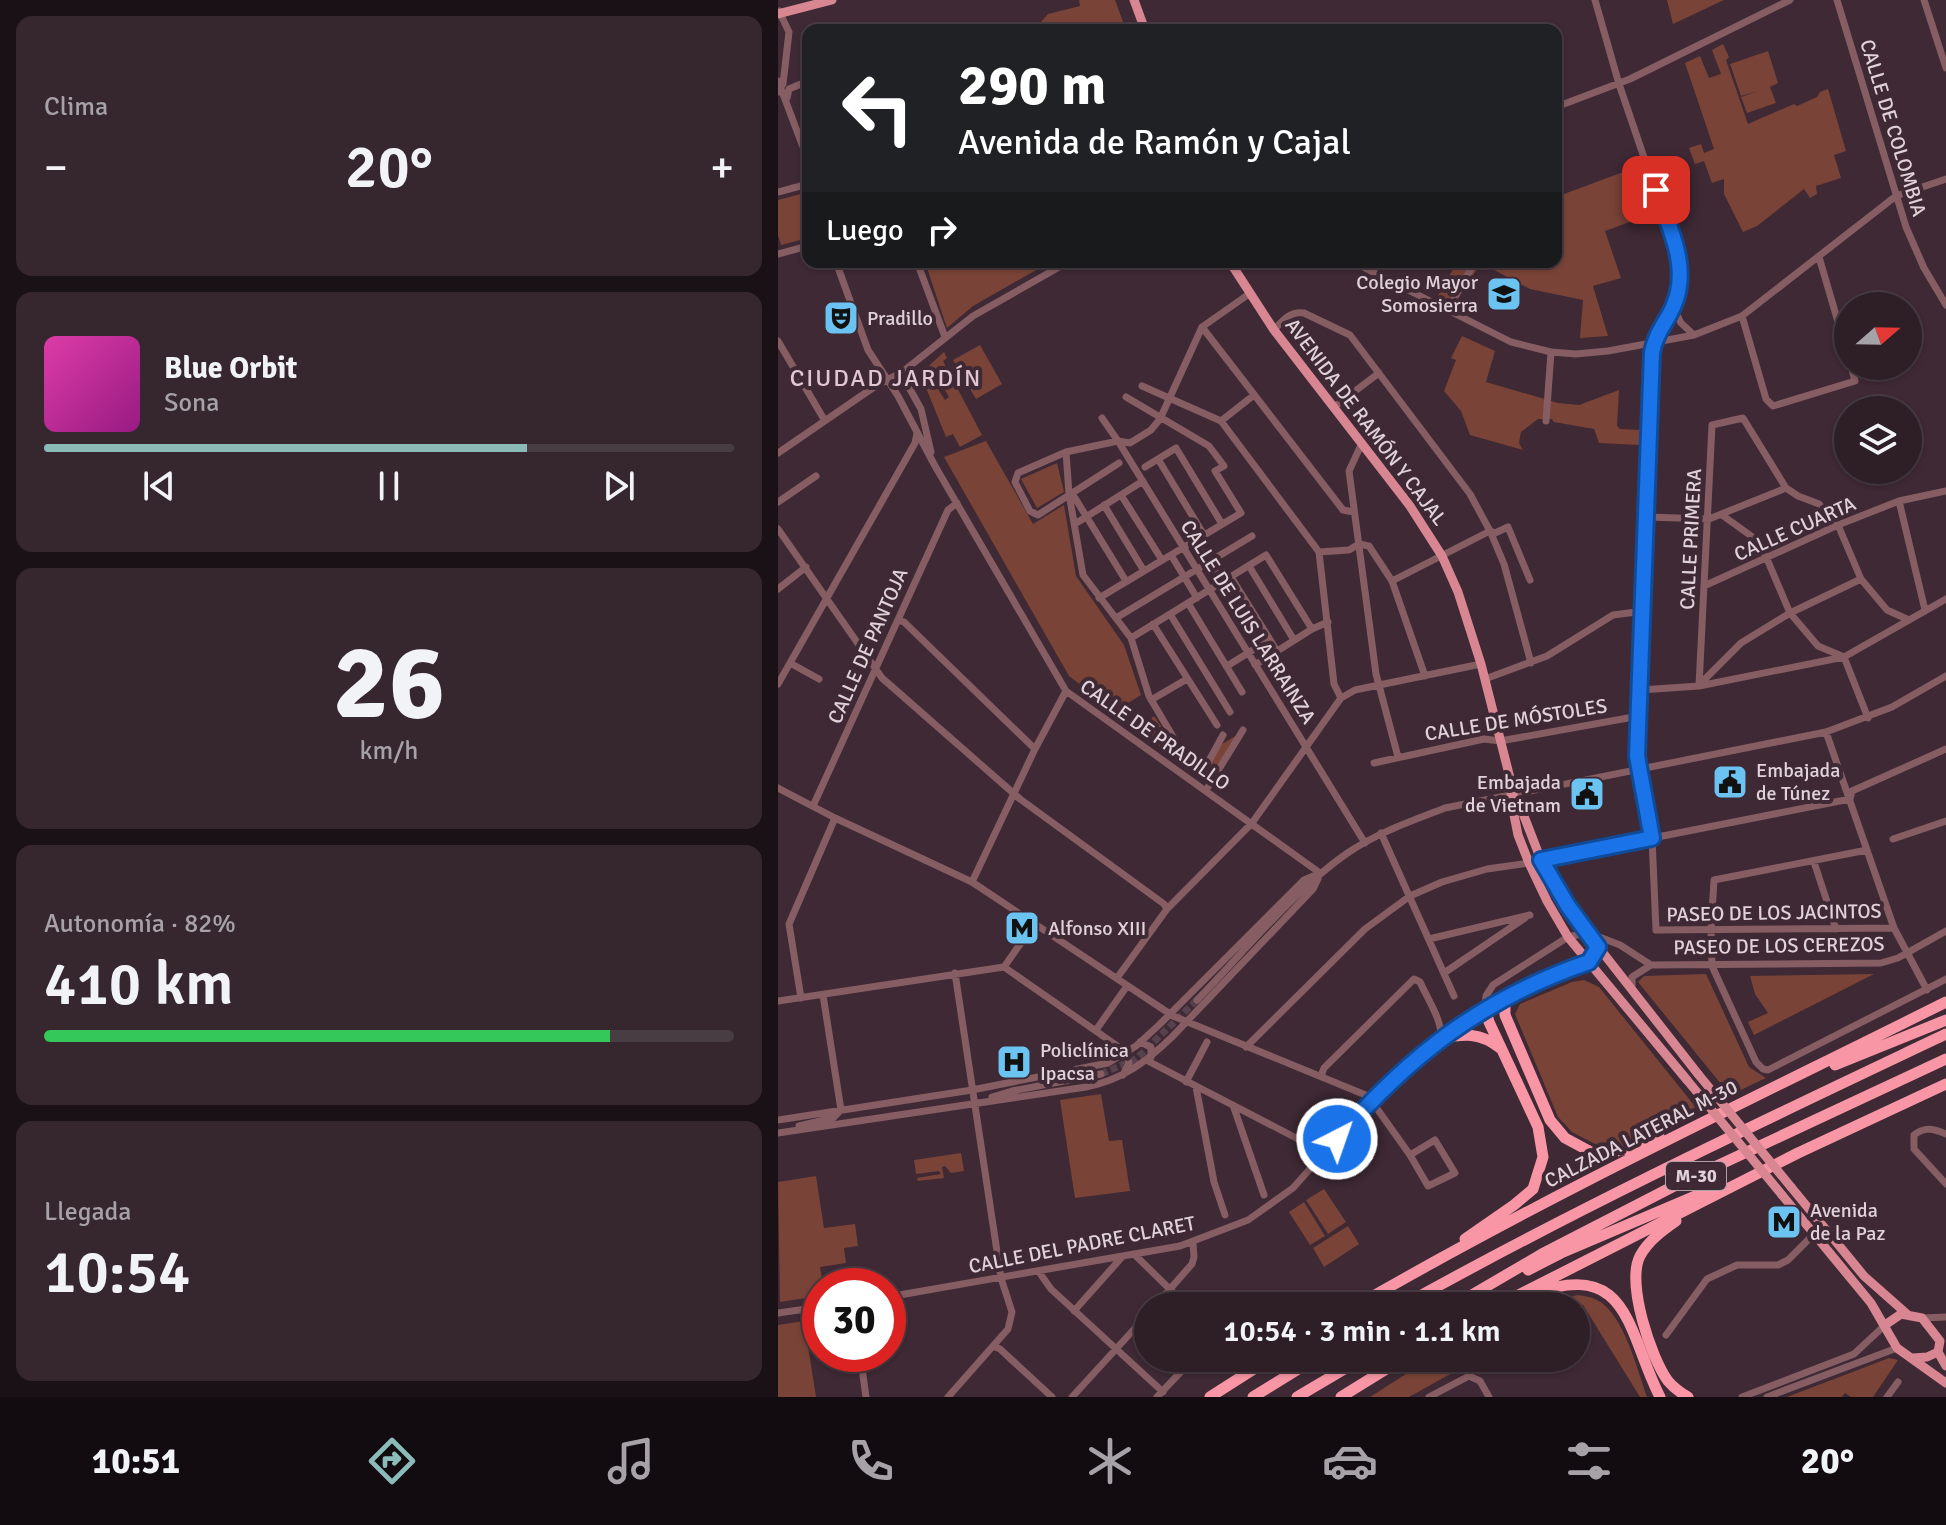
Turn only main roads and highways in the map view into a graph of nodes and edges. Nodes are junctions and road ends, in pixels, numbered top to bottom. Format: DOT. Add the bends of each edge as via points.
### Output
graph roads {
  1 [pos="832,0"];
  2 [pos="1134,0"];
  3 [pos="779,12"];
  4 [pos="1143,24"];
  5 [pos="1234,268"];
  6 [pos="1512,794"];
  7 [pos="1511,994"];
  8 [pos="1946,1002"];
  9 [pos="1485,1008"];
  10 [pos="1946,1022"];
  11 [pos="1946,1034"];
  12 [pos="1440,1038"];
  13 [pos="1504,1051"];
  14 [pos="1946,1059"];
  15 [pos="1862,1074"];
  16 [pos="1787,1082"];
  17 [pos="1946,1084"];
  18 [pos="1698,1124"];
  19 [pos="1798,1153"];
  20 [pos="1704,1201"];
  21 [pos="1446,1255"];
  22 [pos="1381,1292"];
  23 [pos="1428,1292"];
  24 [pos="1478,1292"];
  25 [pos="1482,1292"];
  26 [pos="1527,1292"];
  27 [pos="1538,1292"];
  28 [pos="1907,1314"];
  29 [pos="1885,1325"];
  30 [pos="1941,1343"];
  31 [pos="1913,1358"];
  32 [pos="1946,1366"];
  33 [pos="1249,1372"];
  34 [pos="1293,1372"];
  35 [pos="1339,1372"];
  36 [pos="1381,1372"];
  37 [pos="1946,1383"];
  38 [pos="1210,1397"];
  39 [pos="1253,1397"];
  40 [pos="1297,1397"];
  41 [pos="1341,1397"];
  42 [pos="1660,1397"];
  43 [pos="1688,1397"];
  1 -- 3 [label="main road"];
  2 -- 4 [label="main road"];
  5 -- 6 [label="main road, AVENIDA DE RAMÓN Y CAJAL" via="1442,556 1481,664"];
  6 -- 28 [label="main road, AVENIDA DE RAMÓN Y CAJAL, bridge" via="1541,860 1598,947 1864,1276"];
  6 -- 29 [label="main road, AVENIDA DE RAMÓN Y CAJAL, bridge" via="1518,835 1568,937"];
  7 -- 18 [label="highway" via="1505,1015 1550,1120 1565,1138 1591,1152 1616,1153"];
  8 -- 16 [label="highway, CALZADA LATERAL M-30 / M-30"];
  9 -- 13 [label="highway"];
  10 -- 15 [label="highway"];
  10 -- 16 [label="highway"];
  11 -- 15 [label="highway, M-30"];
  12 -- 13 [label="highway" via="1475,1034"];
  13 -- 21 [label="highway" via="1538,1127 1541,1168 1533,1189"];
  14 -- 24 [label="highway, M-30" via="1676,1185"];
  15 -- 23 [label="highway, M-30"];
  16 -- 18 [label="highway, CALZADA LATERAL M-30 / M-30"];
  17 -- 19 [label="highway, M-30"];
  18 -- 21 [label="highway, CALZADA LATERAL M-30 / M-30"];
  19 -- 20 [label="highway, M-30"];
  19 -- 25 [label="highway, M-30"];
  20 -- 26 [label="highway, M-30"];
  20 -- 43 [label="highway" via="1659,1233 1640,1257 1636,1278 1650,1342 1668,1381"];
  21 -- 22 [label="highway, CALZADA LATERAL M-30 / M-30"];
  27 -- 42 [label="highway" via="1576,1283 1600,1287 1616,1299"];
  28 -- 29 [label="main road"];
  28 -- 30 [label="main road" via="1922,1318"];
  29 -- 31 [label="main road" via="1897,1348"];
  30 -- 31 [label="main road" via="1927,1357"];
  30 -- 32 [label="main road"];
  31 -- 37 [label="main road"];
  33 -- 38 [label="highway"];
  34 -- 39 [label="highway"];
  35 -- 40 [label="highway"];
  36 -- 41 [label="highway"];
}
